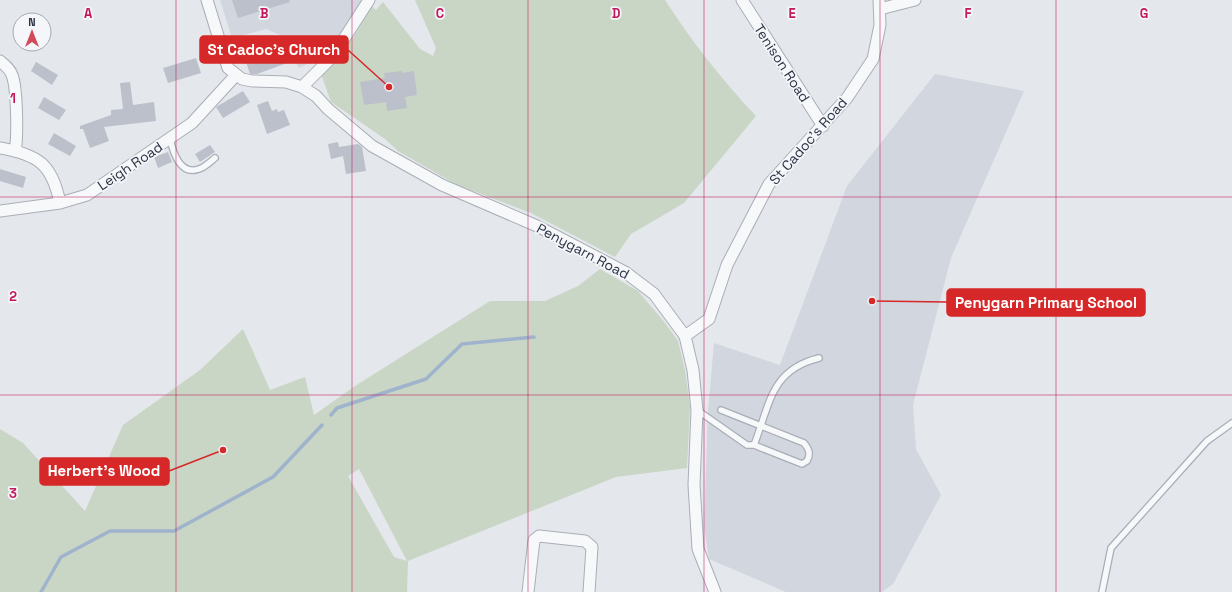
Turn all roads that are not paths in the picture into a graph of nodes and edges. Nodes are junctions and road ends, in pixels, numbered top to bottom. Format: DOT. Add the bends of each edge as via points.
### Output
graph roads {
  1 [pos="207,0"];
  2 [pos="369,0"];
  3 [pos="742,0"];
  4 [pos="914,0"];
  5 [pos="880,5"];
  6 [pos="0,61"];
  7 [pos="236,75"];
  8 [pos="302,87"];
  9 [pos="823,126"];
  10 [pos="170,139"];
  11 [pos="0,148"];
  12 [pos="15,151"];
  13 [pos="215,158"];
  14 [pos="60,203"];
  15 [pos="0,211"];
  16 [pos="685,336"];
  17 [pos="819,358"];
  18 [pos="697,410"];
  19 [pos="720,410"];
  20 [pos="1232,423"];
  21 [pos="761,426"];
  22 [pos="754,445"];
  23 [pos="528,592"];
  24 [pos="589,592"];
  25 [pos="715,592"];
  26 [pos="1102,592"];
  1 -- 7 [label="street" via="228,68"];
  2 -- 8 [label="street" via="333,56"];
  3 -- 9 [label="street, Tenison Road"];
  4 -- 5 [label="street"];
  5 -- 9 [label="street, St Cadoc's Road" via="880,25 873,59 847,98"];
  6 -- 12 [label="street" via="13,76 17,127"];
  7 -- 8 [label="street, Penygarn Road" via="252,81 286,82"];
  7 -- 10 [label="street, Leigh Road" via="192,123"];
  8 -- 16 [label="street, Penygarn Road" via="316,96 372,146 442,185 537,226 625,272 654,294"];
  9 -- 16 [label="street, St Cadoc's Road" via="769,184 727,265 709,319"];
  10 -- 13 [label="lane" via="174,156 180,164 190,169 198,169"];
  10 -- 14 [label="street, Leigh Road" via="145,153 87,195"];
  11 -- 12 [label="street"];
  12 -- 14 [label="street" via="47,166 57,187"];
  14 -- 15 [label="street, Leigh Road"];
  16 -- 18 [label="street, Penygarn Road" via="693,370"];
  17 -- 21 [label="lane" via="790,369 779,381"];
  18 -- 22 [label="lane" via="747,445"];
  18 -- 25 [label="street, Penygarn Road" via="694,485 698,549"];
  19 -- 21 [label="lane"];
  20 -- 26 [label="lane" via="1207,441 1111,548"];
  21 -- 22 [label="lane"];
  21 -- 22 [label="lane" via="804,443 810,456 802,464"];
  23 -- 24 [label="street" via="534,540 540,536 585,541 592,547"];
}
